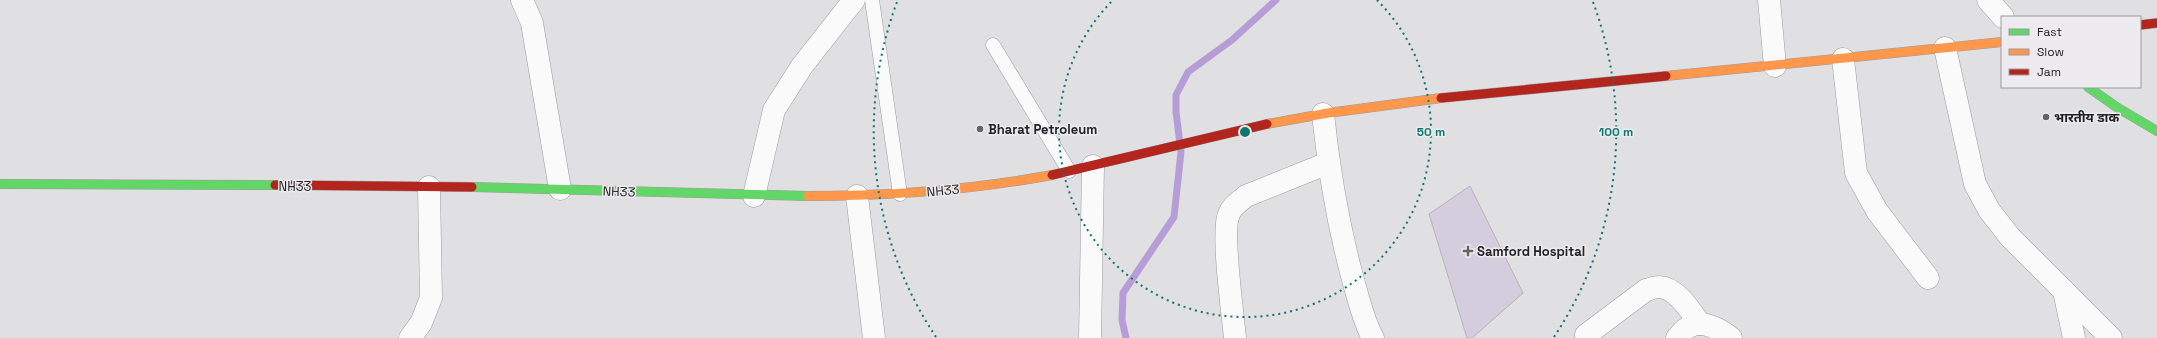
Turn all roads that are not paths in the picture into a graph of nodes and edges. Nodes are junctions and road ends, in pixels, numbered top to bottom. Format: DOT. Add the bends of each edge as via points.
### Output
graph roads {
  1 [pos="522,0"];
  2 [pos="854,0"];
  3 [pos="872,0"];
  4 [pos="1769,0"];
  5 [pos="1988,0"];
  6 [pos="2002,16"];
  7 [pos="2157,23"];
  8 [pos="2141,25"];
  9 [pos="2001,42"];
  10 [pos="993,45"];
  11 [pos="1945,48"];
  12 [pos="1843,59"];
  13 [pos="1775,66"];
  14 [pos="2089,88"];
  15 [pos="1323,114"];
  16 [pos="2157,131"];
  17 [pos="1328,163"];
  18 [pos="1093,166"];
  19 [pos="1069,171"];
  20 [pos="0,184"];
  21 [pos="429,187"];
  22 [pos="560,189"];
  23 [pos="900,194"];
  24 [pos="754,196"];
  25 [pos="857,196"];
  26 [pos="1928,278"];
  27 [pos="2064,291"];
  28 [pos="1700,324"];
  29 [pos="1586,335"];
  30 [pos="410,338"];
  31 [pos="874,338"];
  32 [pos="1090,338"];
  33 [pos="1235,338"];
  34 [pos="1373,338"];
  35 [pos="1677,338"];
  36 [pos="1730,338"];
  37 [pos="2074,338"];
  38 [pos="2111,338"];
  1 -- 22 [label="street" via="532,24"];
  2 -- 24 [label="street" via="802,66 774,110"];
  3 -- 23 [label="lane"];
  4 -- 13 [label="street"];
  5 -- 6 [label="street"];
  7 -- 8 [label="main road"];
  9 -- 11 [label="main road, NH33"];
  10 -- 19 [label="lane"];
  11 -- 12 [label="main road, NH33"];
  11 -- 27 [label="street" via="1976,184 1989,210 2010,237"];
  12 -- 13 [label="main road, NH33"];
  12 -- 26 [label="street" via="1856,173 1877,211"];
  13 -- 15 [label="main road, NH33" via="1566,84"];
  14 -- 16 [label="main road"];
  15 -- 17 [label="street"];
  15 -- 18 [label="main road, NH33" via="1232,131"];
  17 -- 33 [label="street" via="1246,196 1234,205 1228,215 1226,240"];
  17 -- 34 [label="street" via="1348,261 1367,327"];
  18 -- 19 [label="main road, NH33"];
  18 -- 32 [label="street"];
  19 -- 23 [label="main road, NH33" via="971,188"];
  20 -- 21 [label="main road, NH33"];
  21 -- 22 [label="main road, NH33"];
  21 -- 30 [label="street" via="431,298 421,323"];
  22 -- 24 [label="main road, NH33"];
  23 -- 25 [label="main road, NH33"];
  24 -- 25 [label="main road, NH33"];
  25 -- 31 [label="street"];
  27 -- 37 [label="street"];
  27 -- 38 [label="street"];
  28 -- 29 [label="street" via="1670,290 1658,287 1646,290"];
  28 -- 35 [label="street" via="1689,327"];
  28 -- 36 [label="street" via="1714,327"];
}
